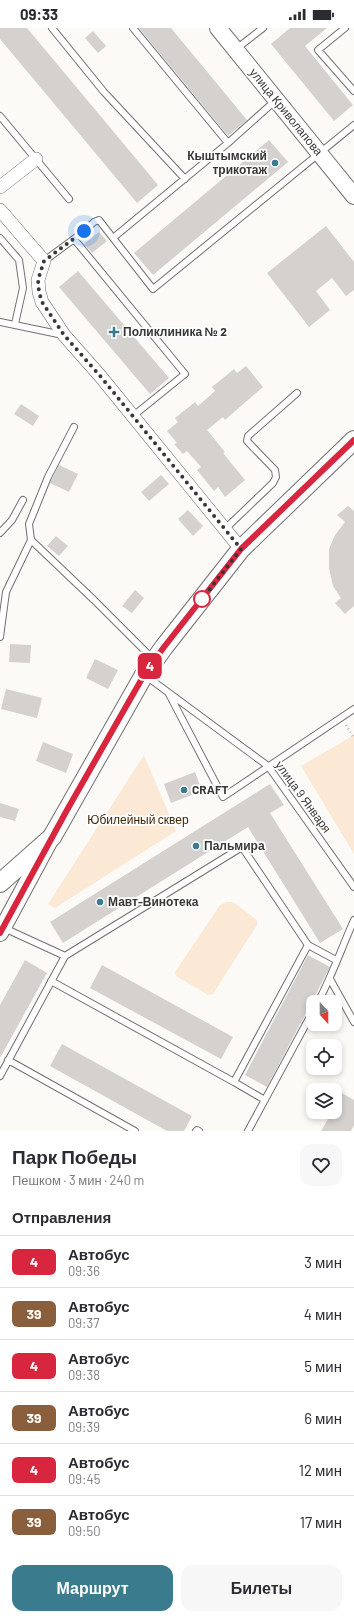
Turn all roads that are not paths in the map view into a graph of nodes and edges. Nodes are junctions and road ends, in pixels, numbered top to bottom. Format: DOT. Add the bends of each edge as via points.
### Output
graph roads {
  1 [pos="52,28"];
  2 [pos="133,28"];
  3 [pos="218,28"];
  4 [pos="263,28"];
  5 [pos="345,28"];
  6 [pos="236,49"];
  7 [pos="354,91"];
  8 [pos="276,100"];
  9 [pos="0,116"];
  10 [pos="354,125"];
  11 [pos="228,144"];
  12 [pos="320,153"];
  13 [pos="36,159"];
  14 [pos="185,179"];
  15 [pos="0,187"];
  16 [pos="354,196"];
  17 [pos="69,199"];
  18 [pos="0,210"];
  19 [pos="0,238"];
  20 [pos="113,238"];
  21 [pos="74,239"];
  22 [pos="44,261"];
  23 [pos="30,283"];
  24 [pos="0,322"];
  25 [pos="14,324"];
  26 [pos="64,335"];
  27 [pos="297,393"];
  28 [pos="133,416"];
  29 [pos="74,427"];
  30 [pos="354,440"];
  31 [pos="23,500"];
  32 [pos="225,529"];
  33 [pos="0,534"];
  34 [pos="31,540"];
  35 [pos="241,549"];
  36 [pos="0,637"];
  37 [pos="154,660"];
  38 [pos="144,675"];
  39 [pos="168,693"];
  40 [pos="354,709"];
  41 [pos="268,766"];
  42 [pos="52,837"];
  43 [pos="0,883"];
  44 [pos="354,887"];
  45 [pos="354,920"];
  46 [pos="1,928"];
  47 [pos="308,945"];
  48 [pos="64,956"];
  49 [pos="336,960"];
  50 [pos="330,979"];
  51 [pos="51,981"];
  52 [pos="322,995"];
  53 [pos="354,1022"];
  54 [pos="306,1024"];
  55 [pos="8,1060"];
  56 [pos="0,1076"];
  57 [pos="234,1082"];
  58 [pos="265,1100"];
  59 [pos="135,1131"];
  60 [pos="248,1131"];
  1 -- 14 [label="lane" via="104,92"];
  2 -- 11 [label="lane"];
  3 -- 6 [label="street, улица Криволапова"];
  4 -- 6 [label="lane"];
  5 -- 7 [label="lane" via="318,50"];
  6 -- 8 [label="street, улица Криволапова"];
  8 -- 11 [label="lane"];
  8 -- 12 [label="street, улица Криволапова"];
  9 -- 13 [label="lane"];
  10 -- 12 [label="lane"];
  11 -- 14 [label="lane"];
  12 -- 16 [label="street, улица Криволапова"];
  12 -- 20 [label="lane" via="153,289"];
  13 -- 15 [label="street"];
  13 -- 17 [label="lane"];
  14 -- 20 [label="lane"];
  18 -- 22 [label="street"];
  19 -- 23 [label="lane" via="19,260"];
  20 -- 21 [label="lane" via="99,220"];
  21 -- 22 [label="lane"];
  21 -- 28 [label="lane" via="185,374"];
  22 -- 23 [label="street"];
  23 -- 25 [label="lane"];
  23 -- 26 [label="street" via="39,292 42,302"];
  24 -- 25 [label="lane"];
  25 -- 26 [label="lane"];
  26 -- 28 [label="street"];
  27 -- 32 [label="lane" via="248,436 247,441 275,470 276,477"];
  28 -- 32 [label="street"];
  29 -- 34 [label="lane" via="48,477 29,524"];
  30 -- 35 [label="main road"];
  31 -- 33 [label="lane" via="12,520"];
  32 -- 35 [label="street"];
  34 -- 36 [label="lane" via="6,592"];
  34 -- 37 [label="lane"];
  35 -- 37 [label="main road"];
  37 -- 38 [label="main road"];
  38 -- 39 [label="lane, улица 9 Января"];
  38 -- 42 [label="main road"];
  39 -- 41 [label="lane, улица 9 Января"];
  39 -- 41 [label="lane" via="223,797"];
  40 -- 41 [label="lane"];
  41 -- 44 [label="lane, улица 9 Января"];
  42 -- 43 [label="main road"];
  42 -- 46 [label="street"];
  45 -- 49 [label="lane"];
  46 -- 48 [label="lane"];
  47 -- 48 [label="lane" via="242,847"];
  47 -- 49 [label="lane"];
  47 -- 57 [label="lane"];
  48 -- 51 [label="lane"];
  49 -- 50 [label="lane"];
  50 -- 52 [label="lane"];
  50 -- 53 [label="lane"];
  51 -- 55 [label="lane"];
  51 -- 57 [label="lane"];
  54 -- 58 [label="lane"];
  55 -- 56 [label="lane"];
  55 -- 59 [label="lane"];
  57 -- 58 [label="lane"];
  58 -- 60 [label="lane"];
}
